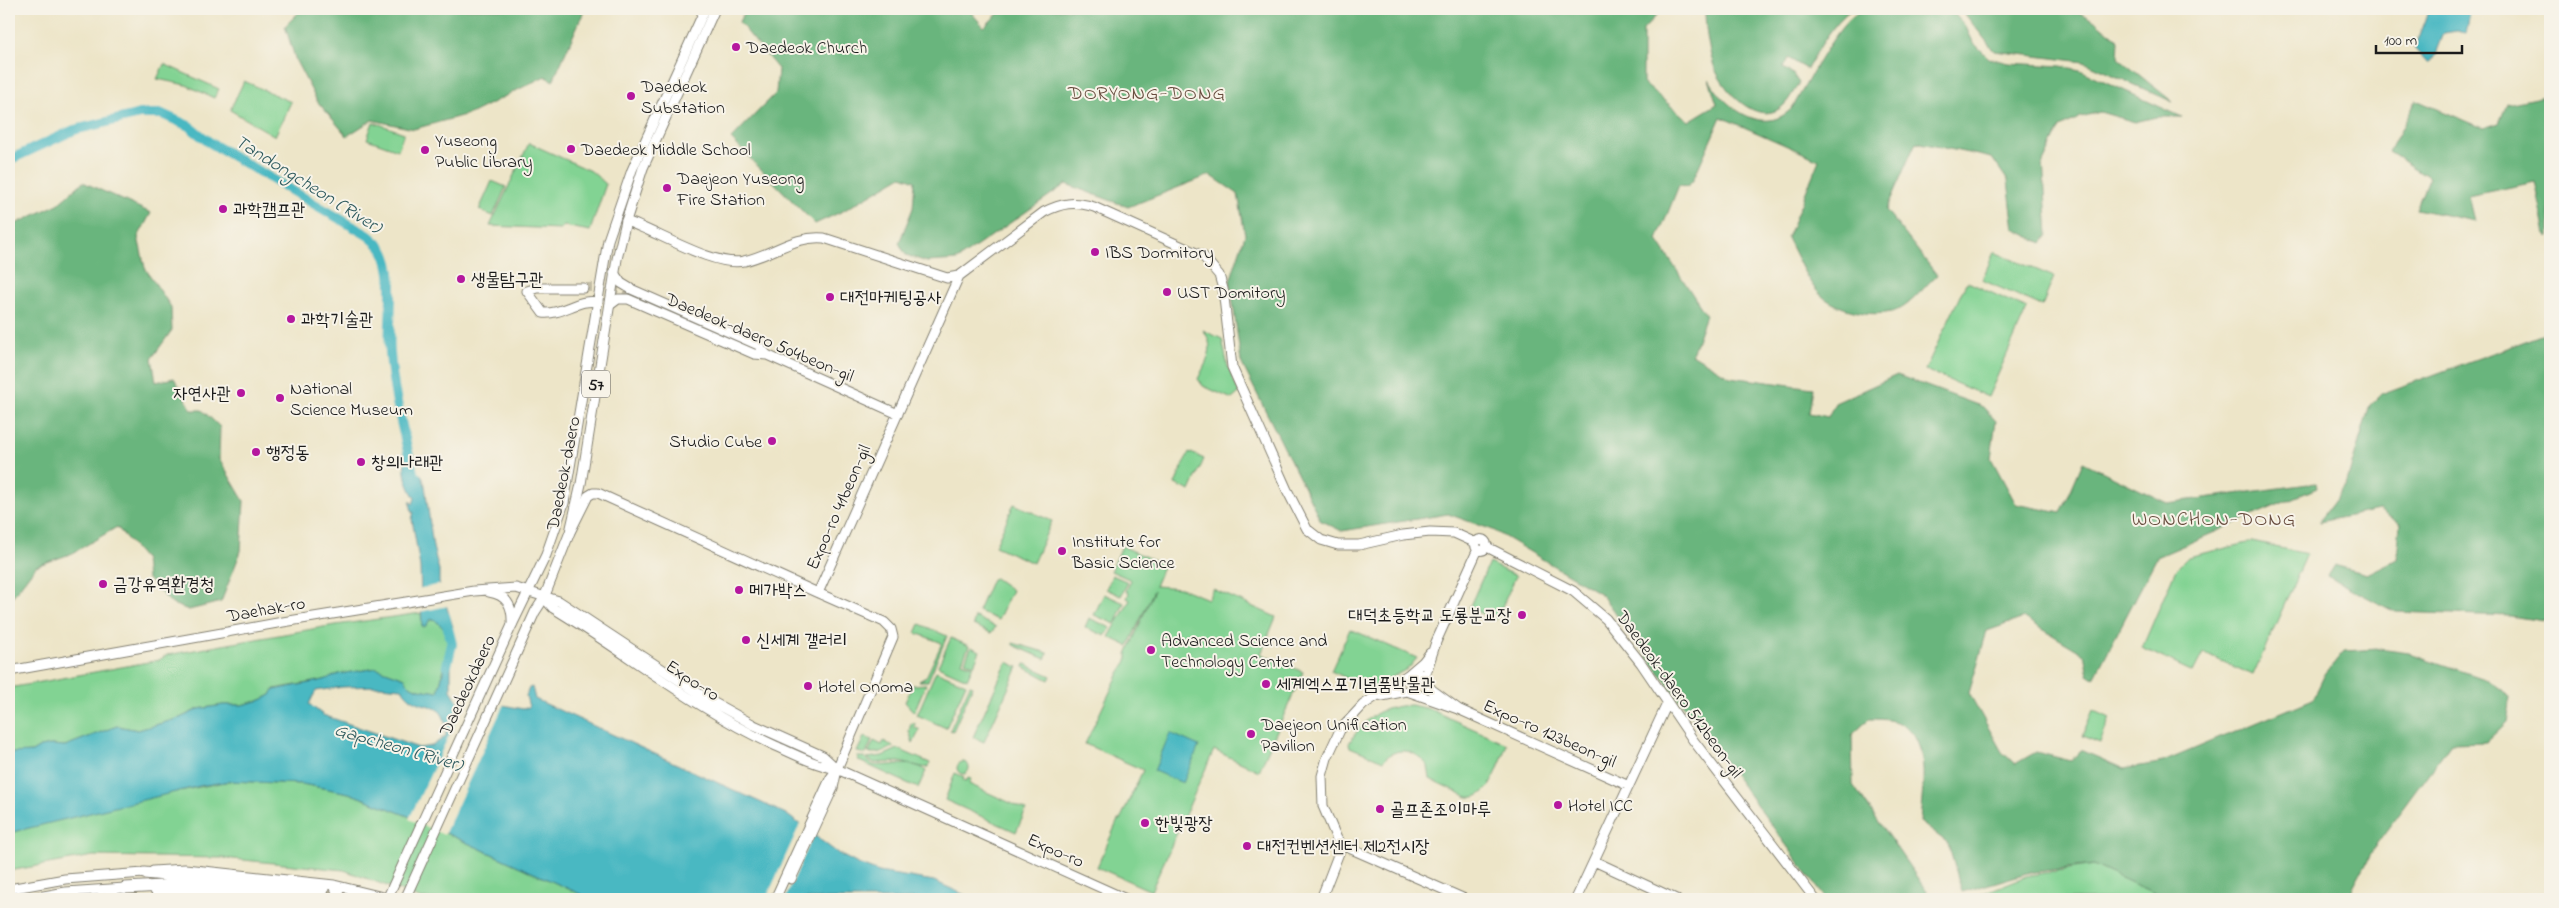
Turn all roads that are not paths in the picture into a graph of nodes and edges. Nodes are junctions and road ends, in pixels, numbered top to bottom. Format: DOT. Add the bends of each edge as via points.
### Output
graph roads {
  1 [pos="705,9"];
  2 [pos="715,9"];
  3 [pos="626,221"];
  4 [pos="614,273"];
  5 [pos="959,276"];
  6 [pos="583,288"];
  7 [pos="598,302"];
  8 [pos="610,305"];
  9 [pos="672,313"];
  10 [pos="898,414"];
  11 [pos="570,532"];
  12 [pos="1480,546"];
  13 [pos="474,591"];
  14 [pos="530,592"];
  15 [pos="818,593"];
  16 [pos="544,598"];
  17 [pos="523,605"];
  18 [pos="512,625"];
  19 [pos="1436,642"];
  20 [pos="9,671"];
  21 [pos="1408,675"];
  22 [pos="1425,681"];
  23 [pos="1411,692"];
  24 [pos="1377,697"];
  25 [pos="1667,704"];
  26 [pos="1458,708"];
  27 [pos="837,769"];
  28 [pos="830,786"];
  29 [pos="1629,786"];
  30 [pos="1342,846"];
  31 [pos="1594,861"];
  32 [pos="144,873"];
  33 [pos="334,885"];
  34 [pos="125,888"];
  35 [pos="9,889"];
  36 [pos="322,894"];
  37 [pos="389,896"];
  38 [pos="406,897"];
  39 [pos="27,899"];
  40 [pos="274,899"];
  41 [pos="337,899"];
  42 [pos="775,899"];
  43 [pos="782,899"];
  44 [pos="1126,899"];
  45 [pos="1321,899"];
  46 [pos="1465,899"];
  47 [pos="1576,899"];
  48 [pos="1676,899"];
  49 [pos="1815,899"];
  1 -- 7 [label="street, Daedeok-daero / 57" via="630,176 608,240"];
  2 -- 3 [label="street, Daedeok-daero / 57" via="644,168"];
  3 -- 4 [label="street, Daedeok-daero / 57"];
  3 -- 5 [label="street" via="722,262 743,261 811,237 824,238 947,278"];
  4 -- 8 [label="street, Daedeok-daero / 57"];
  4 -- 9 [label="street" via="621,283"];
  5 -- 10 [label="street, Expo-ro 41beon-gil"];
  5 -- 12 [label="street, Daedeok-daero 512beon-gil" via="1044,212 1059,204 1076,202 1203,256 1219,275 1223,289 1232,367 1307,529 1321,540 1338,545 1359,545 1430,532 1454,533"];
  6 -- 7 [label="street" via="527,291 543,313 549,314 590,300"];
  7 -- 14 [label="street, Daedeok-daero / 57" via="564,503"];
  8 -- 9 [label="street, Daedeok-daero 504beon-gil" via="618,299 628,299"];
  8 -- 11 [label="street, Daedeok-daero / 57" via="581,484"];
  9 -- 10 [label="street, Daedeok-daero 504beon-gil"];
  10 -- 15 [label="street, Expo-ro 41beon-gil"];
  11 -- 15 [label="street" via="588,496 598,493"];
  11 -- 16 [label="street, Daedeok-daero / 57"];
  12 -- 19 [label="street"];
  12 -- 25 [label="street, Daedeok-daero 512beon-gil" via="1573,591 1606,619 1641,662"];
  13 -- 14 [label="street, Daehak-ro" via="505,588"];
  13 -- 18 [label="street" via="491,592 508,600 513,614"];
  13 -- 20 [label="street, Daehak-ro"];
  14 -- 16 [label="street, Expo-ro"];
  14 -- 17 [label="street, Daedeok-daero / 57"];
  15 -- 27 [label="street, Expo-ro 41beon-gil" via="884,622 892,633 890,646"];
  16 -- 27 [label="street, Expo-ro" via="559,601 709,700 754,725 823,756"];
  16 -- 38 [label="street, Daedeok-daero / 57"];
  17 -- 18 [label="street, Daedeokdaero / 57"];
  18 -- 37 [label="street, Daedeokdaero / 57"];
  19 -- 21 [label="street" via="1423,662"];
  19 -- 22 [label="street"];
  21 -- 22 [label="street" via="1416,672"];
  21 -- 23 [label="street" via="1404,682"];
  21 -- 24 [label="street"];
  22 -- 23 [label="street" via="1423,689"];
  22 -- 26 [label="street"];
  23 -- 24 [label="street"];
  23 -- 26 [label="street"];
  24 -- 30 [label="street" via="1348,718 1338,733 1322,776 1323,806"];
  25 -- 29 [label="street, Expo-ro 123beon-gil"];
  25 -- 49 [label="street, Daedeok-daero 512beon-gil"];
  26 -- 29 [label="street, Expo-ro 123beon-gil"];
  27 -- 28 [label="street"];
  27 -- 44 [label="street, Expo-ro"];
  28 -- 42 [label="street"];
  28 -- 43 [label="street"];
  29 -- 31 [label="street, Expo-ro 123beon-gil"];
  30 -- 45 [label="street"];
  30 -- 46 [label="street"];
  31 -- 47 [label="street, Expo-ro 123beon-gil"];
  31 -- 48 [label="street"];
  32 -- 33 [label="street" via="166,868 185,869"];
  32 -- 35 [label="street" via="66,879"];
  32 -- 36 [label="highway"];
  33 -- 37 [label="street"];
  33 -- 41 [label="street"];
  34 -- 36 [label="highway" via="181,885"];
  34 -- 39 [label="street" via="66,892"];
  34 -- 40 [label="street"];
}
